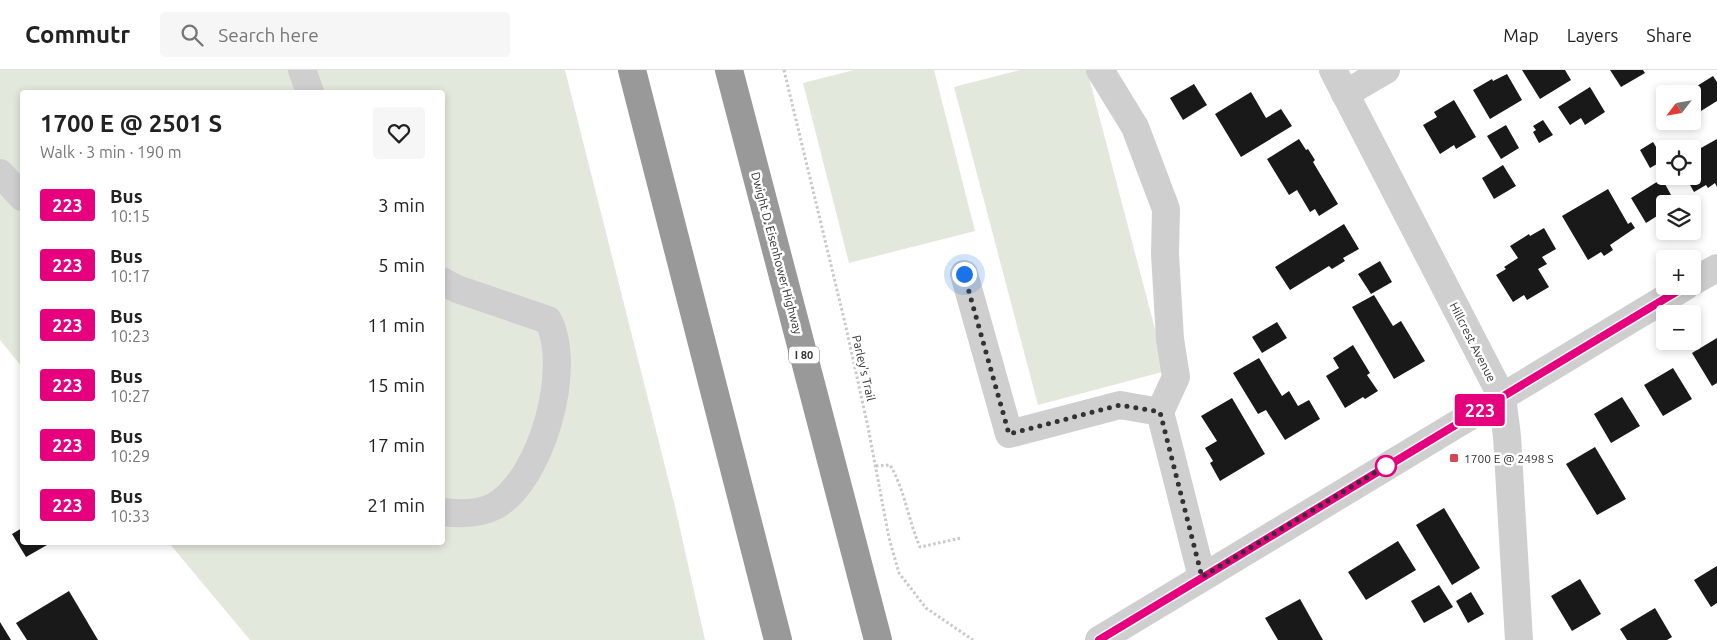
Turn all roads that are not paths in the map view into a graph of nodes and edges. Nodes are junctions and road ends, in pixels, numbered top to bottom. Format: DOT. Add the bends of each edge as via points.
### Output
graph roads {
  1 [pos="302,70"];
  2 [pos="632,70"];
  3 [pos="729,70"];
  4 [pos="1100,70"];
  5 [pos="1333,70"];
  6 [pos="1386,70"];
  7 [pos="309,90"];
  8 [pos="1346,94"];
  9 [pos="0,173"];
  10 [pos="20,195"];
  11 [pos="1717,268"];
  12 [pos="964,274"];
  13 [pos="1701,277"];
  14 [pos="445,283"];
  15 [pos="1671,295"];
  16 [pos="1502,397"];
  17 [pos="1160,412"];
  18 [pos="445,512"];
  19 [pos="1202,577"];
  20 [pos="778,640"];
  21 [pos="878,640"];
  22 [pos="1099,640"];
  23 [pos="1519,640"];
  1 -- 7 [label="street"];
  2 -- 20 [label="highway"];
  3 -- 21 [label="highway, Dwight D. Eisenhower Highway / I 80"];
  4 -- 17 [label="street" via="1136,127 1166,209 1170,339 1176,377"];
  5 -- 8 [label="street, Hillcrest Avenue"];
  6 -- 8 [label="street"];
  8 -- 16 [label="street, Hillcrest Avenue"];
  9 -- 10 [label="street"];
  11 -- 13 [label="street"];
  12 -- 17 [label="street" via="1009,434 1120,405"];
  14 -- 18 [label="street" via="548,320 558,359 547,430 524,476 495,506"];
  15 -- 16 [label="street"];
  16 -- 19 [label="street"];
  16 -- 23 [label="street, Hillcrest Avenue"];
  17 -- 19 [label="street"];
  19 -- 22 [label="street"];
}
